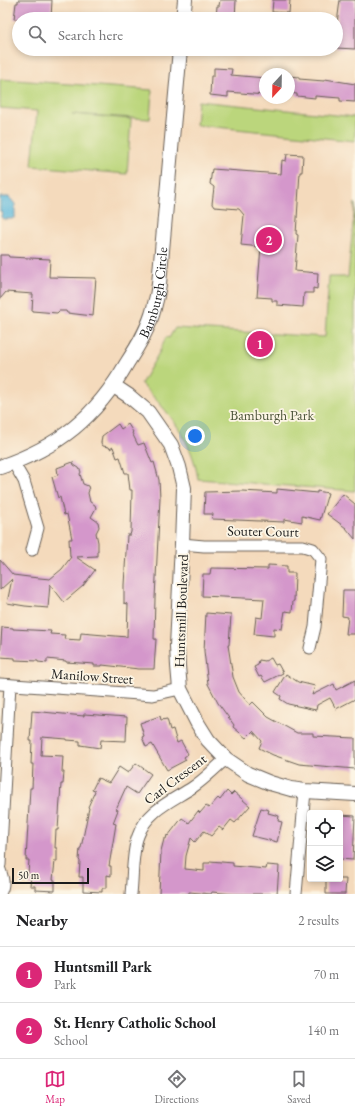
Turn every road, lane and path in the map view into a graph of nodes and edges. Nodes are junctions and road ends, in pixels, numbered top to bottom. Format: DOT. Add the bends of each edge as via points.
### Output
graph roads {
  1 [pos="185,0"];
  2 [pos="184,12"];
  3 [pos="179,56"];
  4 [pos="114,386"];
  5 [pos="14,462"];
  6 [pos="0,467"];
  7 [pos="182,544"];
  8 [pos="32,550"];
  9 [pos="310,648"];
  10 [pos="5,685"];
  11 [pos="180,689"];
  12 [pos="226,759"];
  13 [pos="306,792"];
  14 [pos="355,794"];
  15 [pos="0,865"];
  16 [pos="0,870"];
  17 [pos="0,893"];
  18 [pos="131,894"];
  19 [pos="296,894"];
  1 -- 2 [label="street"];
  3 -- 4 [label="street, Bamburgh Circle" via="159,284 154,309 143,337"];
  4 -- 5 [label="street, Bamburgh Circle" via="96,408 70,431"];
  4 -- 7 [label="street, Huntsmill Boulevard" via="148,412 171,445 184,488"];
  5 -- 6 [label="street, Bamburgh Circle"];
  5 -- 8 [label="street" via="24,481 38,528"];
  7 -- 9 [label="street, Souter Court" via="303,546 313,550 321,559 315,627"];
  7 -- 11 [label="street, Huntsmill Boulevard" via="177,646"];
  10 -- 11 [label="street, Manilow Street" via="153,696"];
  10 -- 15 [label="street"];
  11 -- 12 [label="street, Huntsmill Boulevard" via="208,740"];
  12 -- 13 [label="street, Huntsmill Boulevard" via="248,774 270,783"];
  12 -- 18 [label="street, Carl Crescent" via="194,786 167,802 143,824 135,846"];
  13 -- 14 [label="street, Huntsmill Boulevard"];
  13 -- 19 [label="street"];
  16 -- 17 [label="street" via="3,876"];
}
